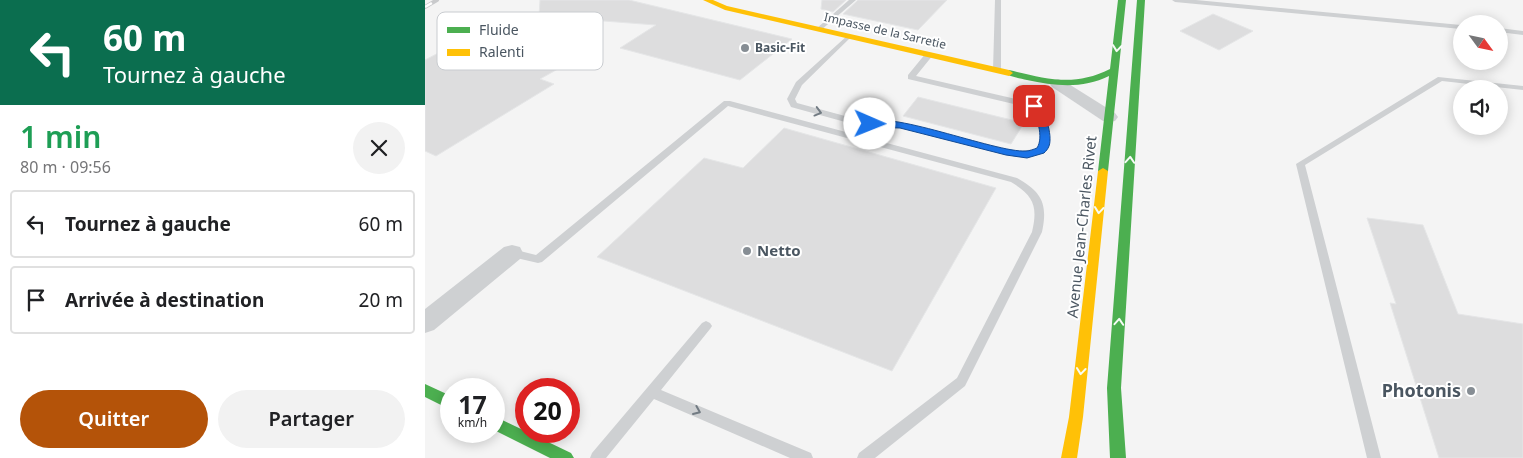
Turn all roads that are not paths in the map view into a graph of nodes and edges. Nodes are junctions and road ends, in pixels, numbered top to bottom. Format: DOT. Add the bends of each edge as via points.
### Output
graph roads {
  1 [pos="707,0"];
  2 [pos="853,0"];
  3 [pos="998,0"];
  4 [pos="1122,0"];
  5 [pos="1141,0"];
  6 [pos="1175,0"];
  7 [pos="1453,26"];
  8 [pos="818,30"];
  9 [pos="1508,31"];
  10 [pos="1523,33"];
  11 [pos="848,37"];
  12 [pos="929,55"];
  13 [pos="997,70"];
  14 [pos="1115,70"];
  15 [pos="1057,84"];
  16 [pos="1523,88"];
  17 [pos="1109,117"];
  18 [pos="513,253"];
  19 [pos="425,323"];
  20 [pos="706,326"];
  21 [pos="425,390"];
  22 [pos="652,392"];
  23 [pos="440,398"];
  24 [pos="505,428"];
  25 [pos="566,458"];
  26 [pos="597,458"];
  27 [pos="806,458"];
  28 [pos="864,458"];
  29 [pos="1069,458"];
  30 [pos="1118,458"];
  31 [pos="1374,458"];
  1 -- 8 [label="main road, Impasse de la Sarretie" via="725,8"];
  2 -- 8 [label="lane"];
  3 -- 13 [label="lane"];
  4 -- 14 [label="main road, Avenue Jean-Charles Rivet, one-way"];
  30 -- 5 [label="main road, one-way" via="1114,388"];
  6 -- 7 [label="lane"];
  8 -- 11 [label="main road, Impasse de la Sarretie"];
  9 -- 10 [label="lane"];
  11 -- 12 [label="main road, Impasse de la Sarretie"];
  11 -- 12 [label="lane, one-way" via="799,84 791,99 793,104 856,122 900,125 1006,152 1027,154 1041,151 1045,140 1040,112 1031,104 911,77"];
  12 -- 13 [label="main road, Impasse de la Sarretie"];
  13 -- 15 [label="main road, Impasse de la Sarretie"];
  14 -- 15 [label="main road, Impasse de la Sarretie" via="1085,84"];
  14 -- 17 [label="main road, Avenue Jean-Charles Rivet"];
  15 -- 17 [label="street"];
  16 -- 31 [label="lane" via="1441,79 1300,164"];
  17 -- 29 [label="main road, Avenue Jean-Charles Rivet, one-way"];
  18 -- 19 [label="street"];
  18 -- 28 [label="lane" via="538,258 727,103 1014,180 1028,187 1039,203 1041,215 1037,232 961,382"];
  20 -- 22 [label="lane"];
  21 -- 23 [label="main road"];
  22 -- 26 [label="lane"];
  22 -- 27 [label="lane, one-way"];
  24 -- 25 [label="main road"];
}
